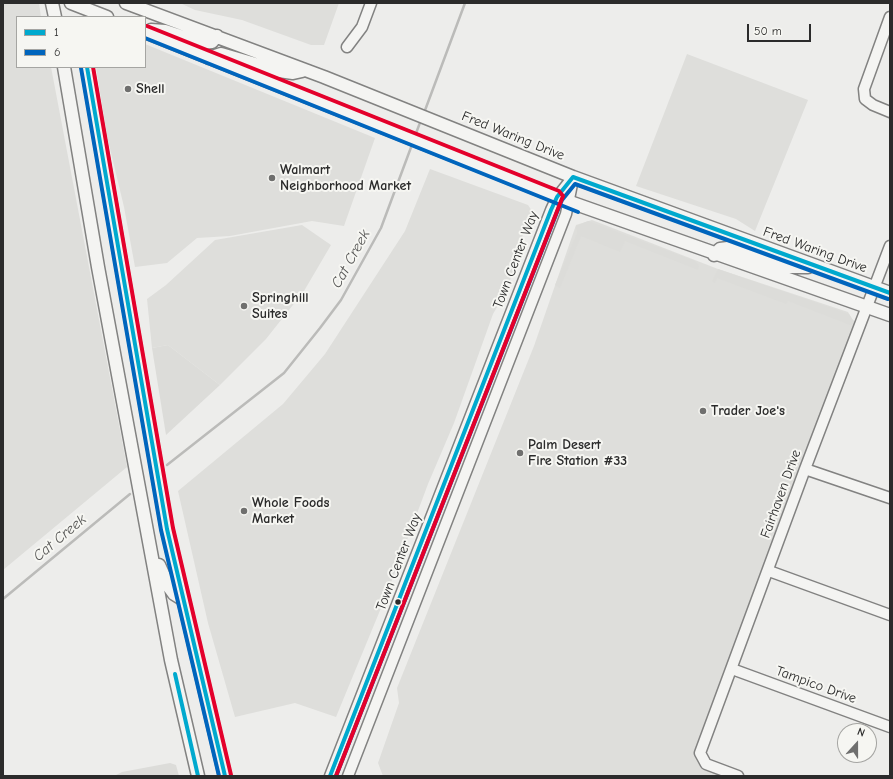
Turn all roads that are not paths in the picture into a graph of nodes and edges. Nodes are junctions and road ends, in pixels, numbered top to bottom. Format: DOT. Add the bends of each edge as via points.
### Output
graph roads {
  1 [pos="52,3"];
  2 [pos="126,3"];
  3 [pos="137,3"];
  4 [pos="371,3"];
  5 [pos="75,7"];
  6 [pos="150,12"];
  7 [pos="56,16"];
  8 [pos="104,16"];
  9 [pos="889,20"];
  10 [pos="146,31"];
  11 [pos="146,31"];
  12 [pos="216,36"];
  13 [pos="347,47"];
  14 [pos="209,58"];
  15 [pos="64,68"];
  16 [pos="87,68"];
  17 [pos="306,70"];
  18 [pos="890,112"];
  19 [pos="573,177"];
  20 [pos="558,198"];
  21 [pos="570,202"];
  22 [pos="890,246"];
  23 [pos="714,255"];
  24 [pos="819,268"];
  25 [pos="874,287"];
  26 [pos="890,293"];
  27 [pos="867,307"];
  28 [pos="890,315"];
  29 [pos="805,470"];
  30 [pos="890,498"];
  31 [pos="151,547"];
  32 [pos="768,571"];
  33 [pos="182,599"];
  34 [pos="890,615"];
  35 [pos="732,668"];
  36 [pos="890,727"];
  37 [pos="198,776"];
  38 [pos="225,776"];
  39 [pos="330,776"];
  40 [pos="348,776"];
  41 [pos="738,776"];
  1 -- 7 [label="main road"];
  2 -- 6 [label="main road, Fred Waring Drive"];
  3 -- 6 [label="main road"];
  4 -- 13 [label="street" via="362,27"];
  5 -- 8 [label="main road"];
  6 -- 12 [label="main road, Fred Waring Drive"];
  9 -- 18 [label="street" via="864,89 865,99"];
  10 -- 12 [label="main road" via="165,31 201,43 212,42"];
  11 -- 14 [label="main road"];
  12 -- 17 [label="main road, Fred Waring Drive"];
  14 -- 17 [label="main road" via="221,54 279,71 293,73"];
  14 -- 20 [label="main road"];
  15 -- 31 [label="main road" via="98,267"];
  16 -- 33 [label="main road" via="167,529"];
  17 -- 19 [label="main road, Fred Waring Drive"];
  19 -- 20 [label="street, Town Center Way"];
  19 -- 21 [label="street"];
  19 -- 24 [label="main road, Fred Waring Drive"];
  20 -- 21 [label="main road"];
  20 -- 39 [label="street, Town Center Way" via="521,283"];
  21 -- 23 [label="main road"];
  21 -- 40 [label="street"];
  22 -- 25 [label="street, Fairhaven Drive"];
  23 -- 24 [label="main road" via="720,249 728,248 788,267"];
  23 -- 27 [label="main road"];
  24 -- 25 [label="main road, Fred Waring Drive"];
  25 -- 26 [label="main road, Fred Waring Drive"];
  25 -- 27 [label="street, Fairhaven Drive"];
  27 -- 28 [label="main road"];
  27 -- 29 [label="street, Fairhaven Drive"];
  29 -- 30 [label="street"];
  29 -- 32 [label="street, Fairhaven Drive"];
  31 -- 33 [label="main road" via="169,587"];
  31 -- 37 [label="main road" via="172,660"];
  32 -- 34 [label="street"];
  32 -- 35 [label="street, Fairhaven Drive"];
  33 -- 38 [label="main road"];
  35 -- 36 [label="street, Tampico Drive"];
  35 -- 41 [label="street, Fairhaven Drive" via="700,753 706,764"];
}
